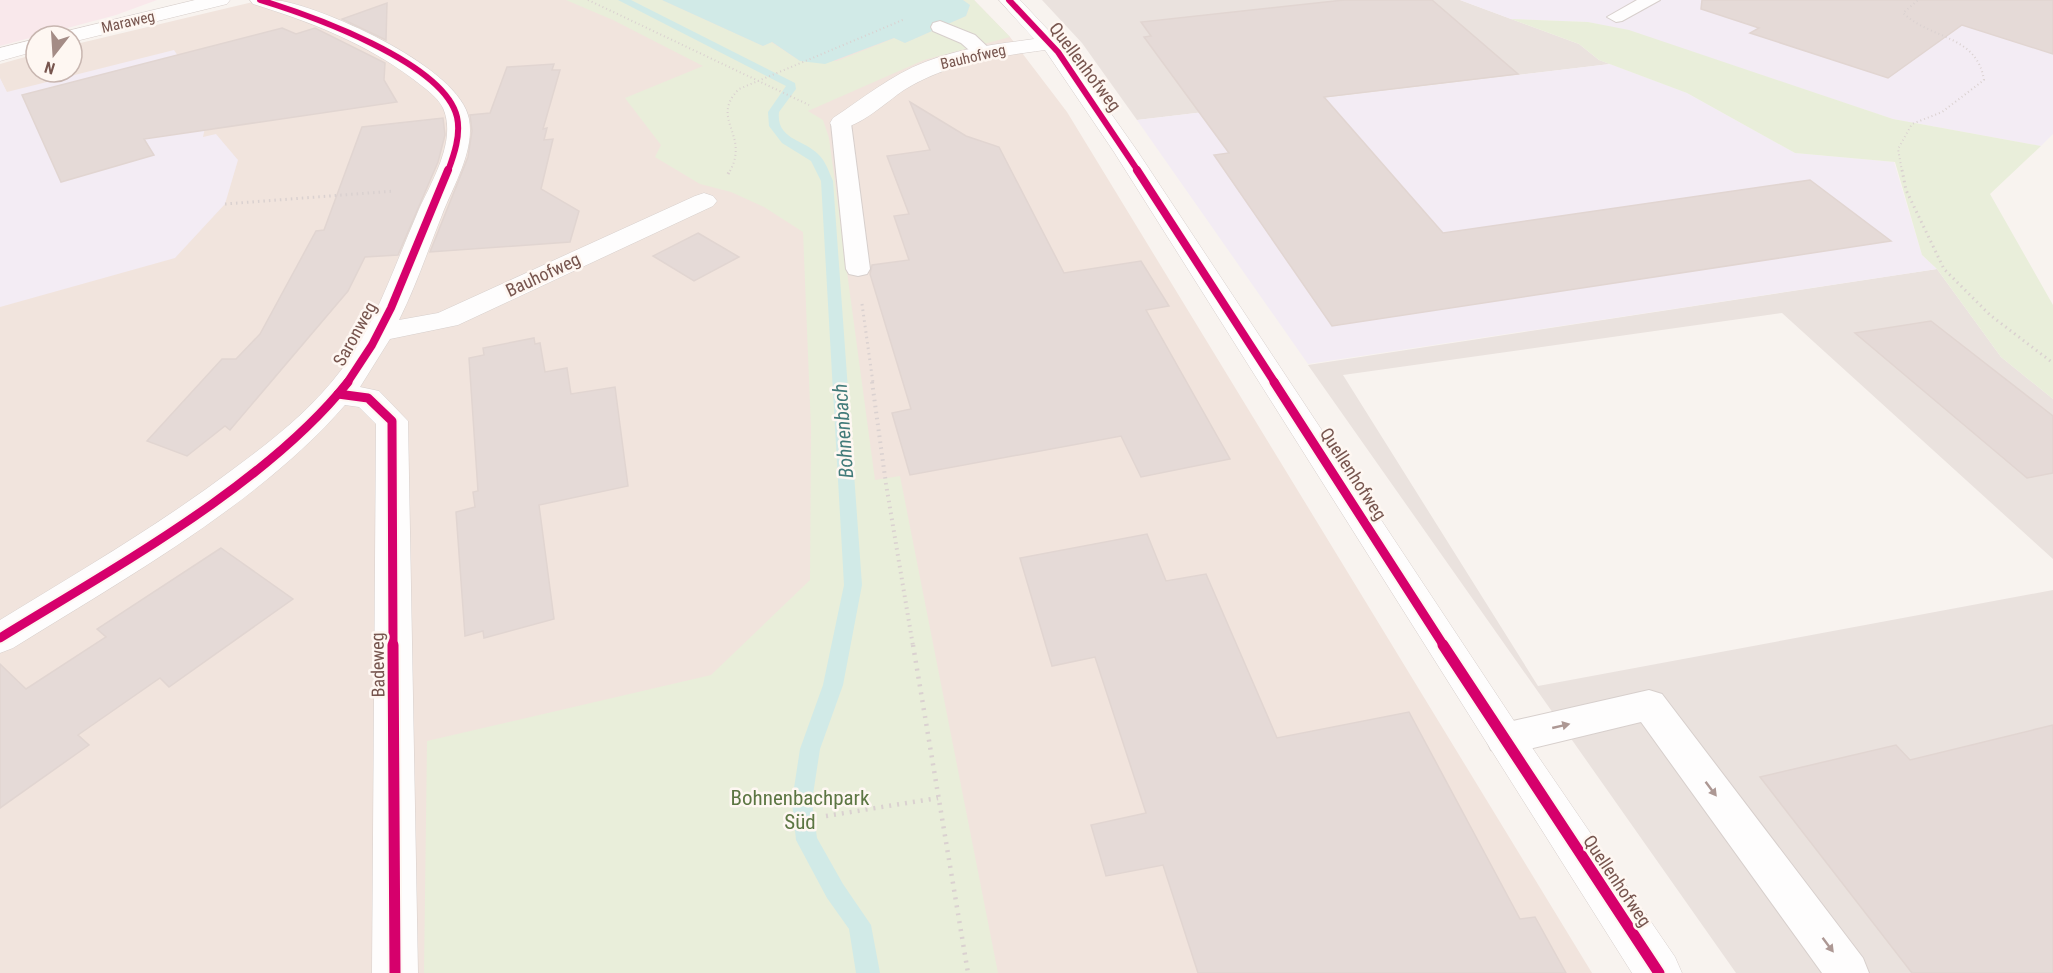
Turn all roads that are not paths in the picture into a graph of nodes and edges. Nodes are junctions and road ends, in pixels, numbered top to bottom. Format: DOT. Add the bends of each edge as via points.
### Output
graph roads {
  1 [pos="220,0"];
  2 [pos="260,0"];
  3 [pos="1009,0"];
  4 [pos="1651,0"];
  5 [pos="1616,17"];
  6 [pos="940,27"];
  7 [pos="84,33"];
  8 [pos="1050,43"];
  9 [pos="24,48"];
  10 [pos="984,53"];
  11 [pos="0,55"];
  12 [pos="841,123"];
  13 [pos="704,201"];
  14 [pos="858,269"];
  15 [pos="378,332"];
  16 [pos="338,394"];
  17 [pos="0,638"];
  18 [pos="1504,739"];
  19 [pos="395,973"];
  20 [pos="1659,973"];
  21 [pos="1848,973"];
  1 -- 7 [label="street, Maraweg"];
  2 -- 15 [label="street, Saronweg" via="311,15 395,54 444,93 456,110 456,145 441,188"];
  3 -- 8 [label="street, Quellenhofweg"];
  4 -- 5 [label="lane"];
  6 -- 10 [label="lane" via="968,39"];
  8 -- 10 [label="street, Bauhofweg"];
  8 -- 18 [label="street, Quellenhofweg" via="1126,152"];
  9 -- 11 [label="street"];
  10 -- 12 [label="street, Bauhofweg" via="952,60 912,77"];
  12 -- 14 [label="lane"];
  13 -- 15 [label="street, Bauhofweg" via="448,319"];
  15 -- 16 [label="street, Saronweg"];
  16 -- 17 [label="street, Saronweg" via="296,436 193,518"];
  16 -- 19 [label="street, Badeweg" via="368,398 392,421"];
  18 -- 20 [label="street, Quellenhofweg"];
  18 -- 21 [label="lane, one-way" via="1649,705"];
}
